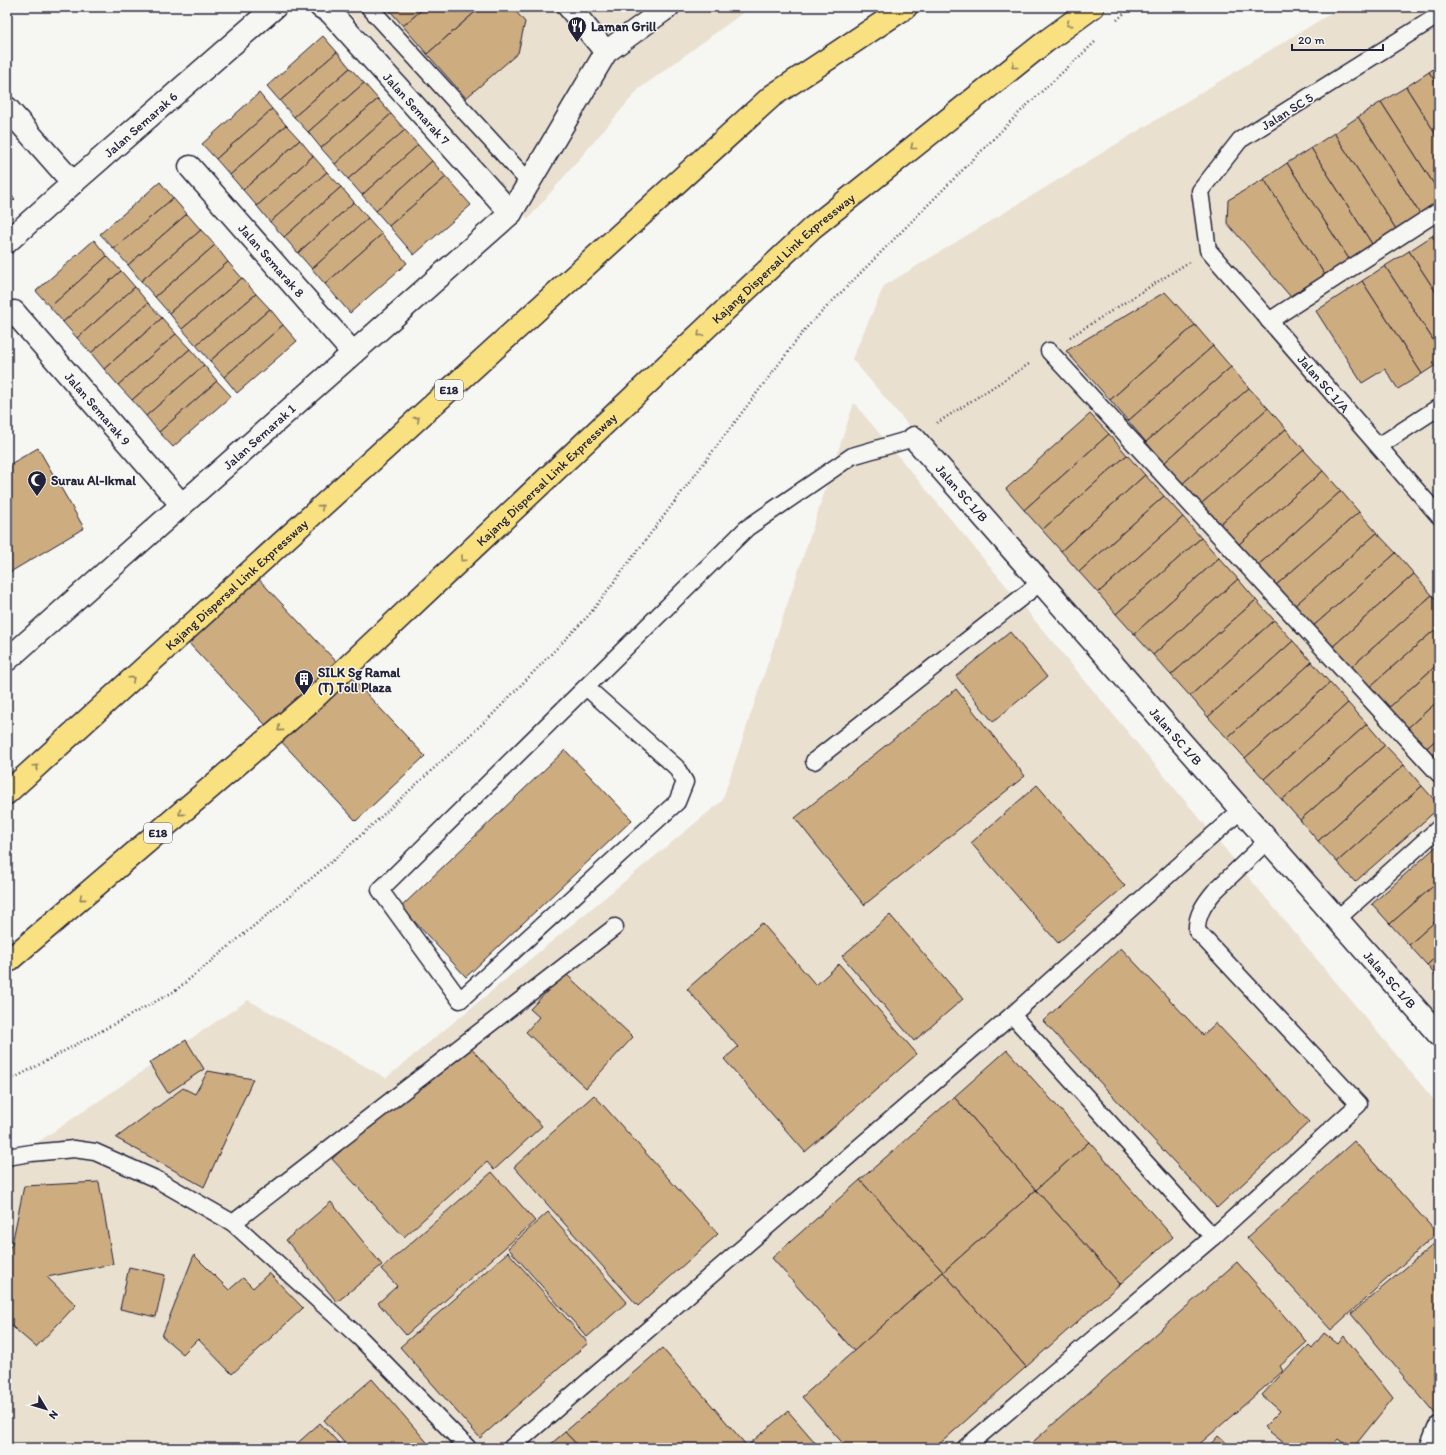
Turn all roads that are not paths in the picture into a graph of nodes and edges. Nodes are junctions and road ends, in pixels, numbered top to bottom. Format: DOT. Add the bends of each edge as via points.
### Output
graph roads {
  1 [pos="275,7"];
  2 [pos="321,7"];
  3 [pos="369,7"];
  4 [pos="569,7"];
  5 [pos="668,7"];
  6 [pos="906,7"];
  7 [pos="1093,7"];
  8 [pos="1439,15"];
  9 [pos="606,52"];
  10 [pos="7,108"];
  11 [pos="190,167"];
  12 [pos="529,182"];
  13 [pos="73,183"];
  14 [pos="1439,211"];
  15 [pos="511,212"];
  16 [pos="7,242"];
  17 [pos="1208,250"];
  18 [pos="14,312"];
  19 [pos="1269,321"];
  20 [pos="1049,351"];
  21 [pos="353,353"];
  22 [pos="1439,407"];
  23 [pos="914,438"];
  24 [pos="1379,446"];
  25 [pos="182,505"];
  26 [pos="1439,516"];
  27 [pos="1042,582"];
  28 [pos="7,660"];
  29 [pos="586,687"];
  30 [pos="814,761"];
  31 [pos="1439,774"];
  32 [pos="7,793"];
  33 [pos="1241,810"];
  34 [pos="1439,828"];
  35 [pos="1268,840"];
  36 [pos="1337,920"];
  37 [pos="615,927"];
  38 [pos="7,962"];
  39 [pos="1012,1015"];
  40 [pos="1439,1035"];
  41 [pos="7,1158"];
  42 [pos="233,1223"];
  43 [pos="1213,1237"];
  44 [pos="1439,1428"];
  45 [pos="468,1448"];
  46 [pos="511,1448"];
  47 [pos="965,1448"];
  48 [pos="1431,1448"];
  1 -- 13 [label="street, Jalan Semarak 6"];
  2 -- 15 [label="street, Jalan Semarak 7" via="330,12"];
  3 -- 12 [label="lane"];
  4 -- 9 [label="street"];
  5 -- 9 [label="street"];
  32 -- 6 [label="highway, Kajang Dispersal Link Expressway / E18, one-way" via="772,96"];
  7 -- 38 [label="highway, Kajang Dispersal Link Expressway / E18, one-way" via="1045,42 812,228 309,703"];
  8 -- 17 [label="lane, Jalan SC 5" via="1240,140 1200,191"];
  9 -- 12 [label="street, Jalan Semarak 1"];
  10 -- 13 [label="street"];
  11 -- 21 [label="street, Jalan Semarak 8"];
  12 -- 15 [label="street, Jalan Semarak 1"];
  13 -- 16 [label="street, Jalan Semarak 6"];
  14 -- 19 [label="lane"];
  15 -- 21 [label="street, Jalan Semarak 1"];
  17 -- 19 [label="lane, Jalan SC 1/A"];
  18 -- 25 [label="street, Jalan Semarak 9"];
  19 -- 24 [label="lane, Jalan SC 1/A"];
  20 -- 31 [label="lane"];
  21 -- 25 [label="street, Jalan Semarak 1"];
  22 -- 24 [label="lane"];
  23 -- 27 [label="street, Jalan SC 1/B"];
  23 -- 29 [label="lane" via="852,456 747,528"];
  24 -- 26 [label="lane, Jalan SC 1/A"];
  25 -- 28 [label="street, Jalan Semarak 1"];
  27 -- 30 [label="lane"];
  27 -- 33 [label="street, Jalan SC 1/B"];
  29 -- 29 [label="lane" via="676,767 685,782 677,802 460,1000 380,890"];
  33 -- 35 [label="street, Jalan SC 1/B"];
  33 -- 39 [label="lane"];
  34 -- 36 [label="lane"];
  35 -- 36 [label="street, Jalan SC 1/B"];
  35 -- 43 [label="lane" via="1206,901 1197,922 1197,931 1359,1104"];
  36 -- 40 [label="street, Jalan SC 1/B"];
  37 -- 42 [label="lane"];
  39 -- 43 [label="lane"];
  39 -- 46 [label="lane"];
  41 -- 42 [label="lane" via="74,1149 95,1152 156,1179"];
  42 -- 45 [label="lane" via="360,1338"];
  43 -- 47 [label="lane"];
  44 -- 48 [label="street"];
}
